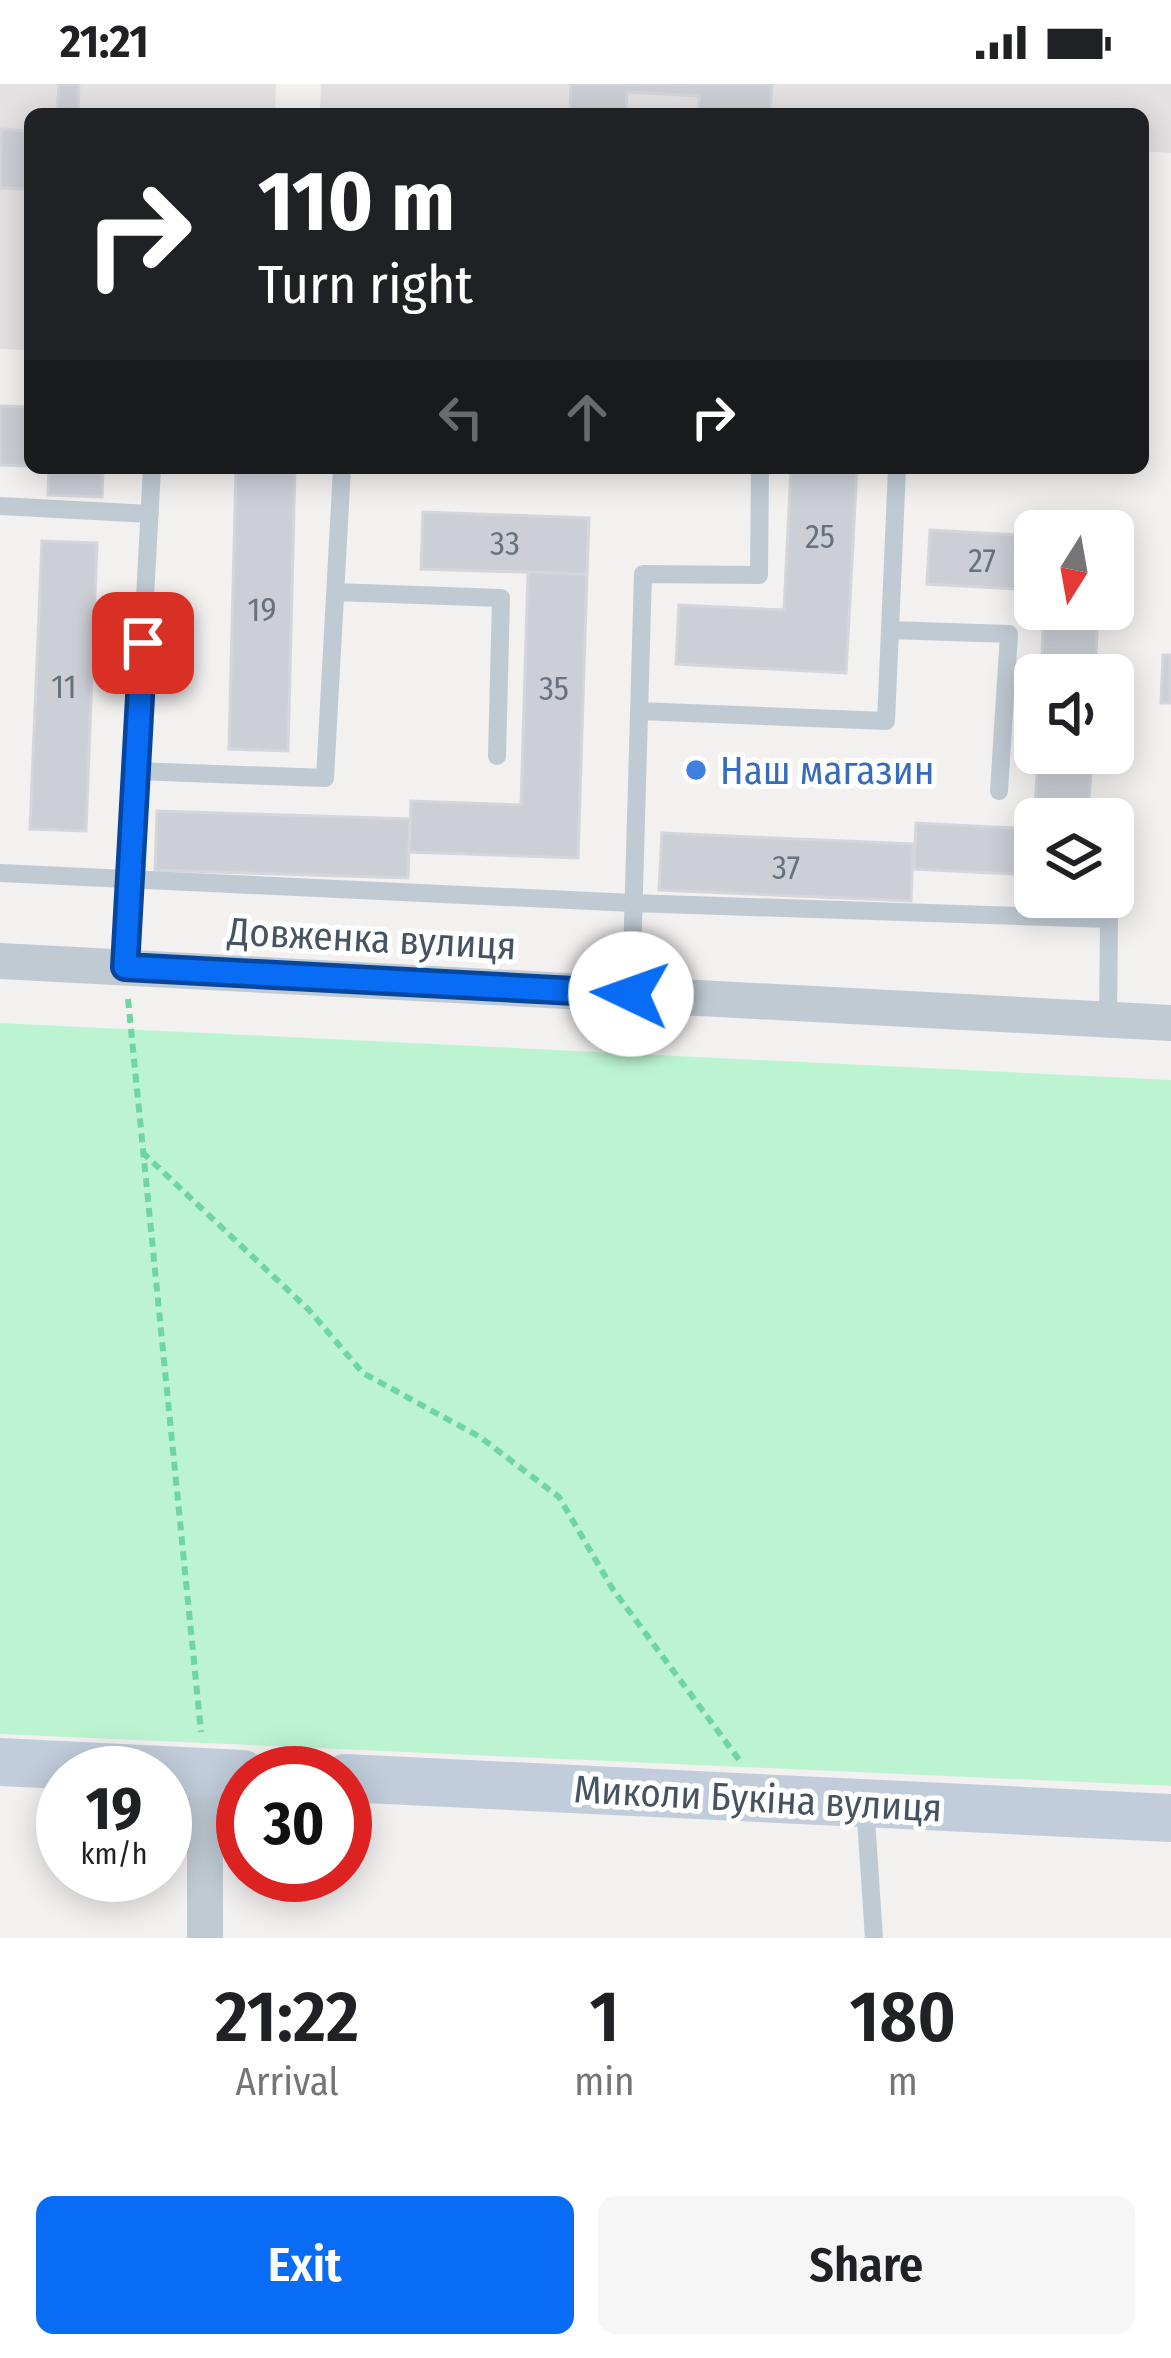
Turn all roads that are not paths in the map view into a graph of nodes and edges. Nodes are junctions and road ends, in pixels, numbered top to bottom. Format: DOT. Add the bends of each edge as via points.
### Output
graph roads {
  1 [pos="152,474"];
  2 [pos="342,474"];
  3 [pos="760,474"];
  4 [pos="897,474"];
  5 [pos="0,506"];
  6 [pos="150,514"];
  7 [pos="334,592"];
  8 [pos="890,630"];
  9 [pos="640,711"];
  10 [pos="497,756"];
  11 [pos="136,771"];
  12 [pos="999,791"];
  13 [pos="0,873"];
  14 [pos="131,880"];
  15 [pos="633,903"];
  16 [pos="0,962"];
  17 [pos="125,967"];
  18 [pos="631,994"];
  19 [pos="1108,1019"];
  20 [pos="1171,1023"];
  21 [pos="0,1762"];
  22 [pos="216,1773"];
  23 [pos="372,1779"];
  24 [pos="865,1804"];
  25 [pos="1171,1818"];
  26 [pos="216,1842"];
  27 [pos="205,1938"];
  28 [pos="874,1938"];
  1 -- 6 [label="lane"];
  2 -- 7 [label="lane"];
  3 -- 9 [label="lane" via="759,575 643,574"];
  4 -- 8 [label="lane"];
  5 -- 6 [label="lane"];
  6 -- 11 [label="lane"];
  7 -- 10 [label="lane" via="501,598"];
  7 -- 11 [label="lane" via="325,778"];
  8 -- 9 [label="lane" via="886,721"];
  8 -- 12 [label="lane" via="1009,634"];
  9 -- 15 [label="lane"];
  11 -- 14 [label="lane"];
  13 -- 14 [label="lane"];
  14 -- 15 [label="lane"];
  14 -- 17 [label="lane"];
  15 -- 18 [label="lane"];
  15 -- 19 [label="lane" via="1109,919"];
  16 -- 17 [label="street, Довженка вулиця"];
  17 -- 18 [label="street, Довженка вулиця"];
  18 -- 19 [label="street, Довженка вулиця"];
  19 -- 20 [label="street, Довженка вулиця"];
  21 -- 22 [label="street"];
  23 -- 24 [label="street, Миколи Букіна вулиця"];
  24 -- 25 [label="street, Миколи Букіна вулиця"];
  24 -- 28 [label="lane"];
  26 -- 27 [label="street"];
}
